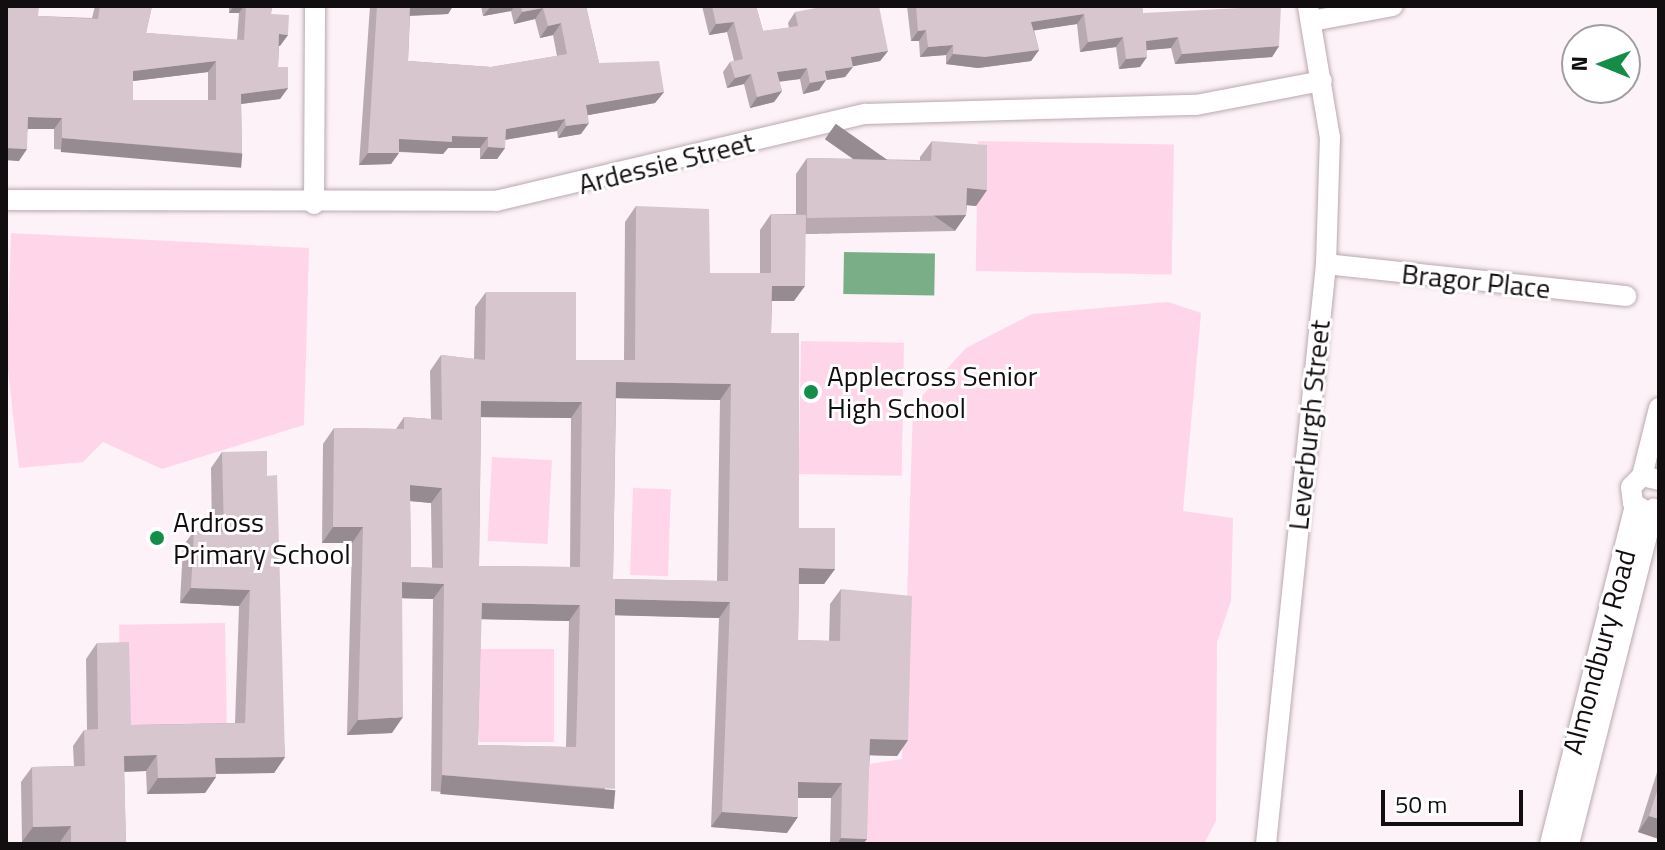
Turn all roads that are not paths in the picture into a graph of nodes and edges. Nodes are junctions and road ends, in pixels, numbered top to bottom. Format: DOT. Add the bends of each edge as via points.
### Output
graph roads {
  1 [pos="315,6"];
  2 [pos="1393,6"];
  3 [pos="1310,14"];
  4 [pos="1322,81"];
  5 [pos="6,200"];
  6 [pos="314,204"];
  7 [pos="1326,264"];
  8 [pos="1626,296"];
  9 [pos="1659,408"];
  10 [pos="1655,477"];
  11 [pos="1650,507"];
  12 [pos="1266,844"];
  13 [pos="1550,844"];
  14 [pos="1569,844"];
  1 -- 6 [label="street"];
  2 -- 3 [label="street"];
  3 -- 4 [label="street, Leverburgh Street"];
  4 -- 6 [label="street, Ardessie Street" via="1196,105 876,112 520,198"];
  4 -- 7 [label="street, Leverburgh Street" via="1330,138"];
  5 -- 6 [label="street, Ardessie Street"];
  7 -- 8 [label="street, Bragor Place"];
  7 -- 12 [label="street, Leverburgh Street"];
  9 -- 10 [label="street"];
  10 -- 11 [label="street" via="1631,487"];
  11 -- 13 [label="street, Almondbury Road"];
  11 -- 14 [label="street, Almondbury Road"];
}
